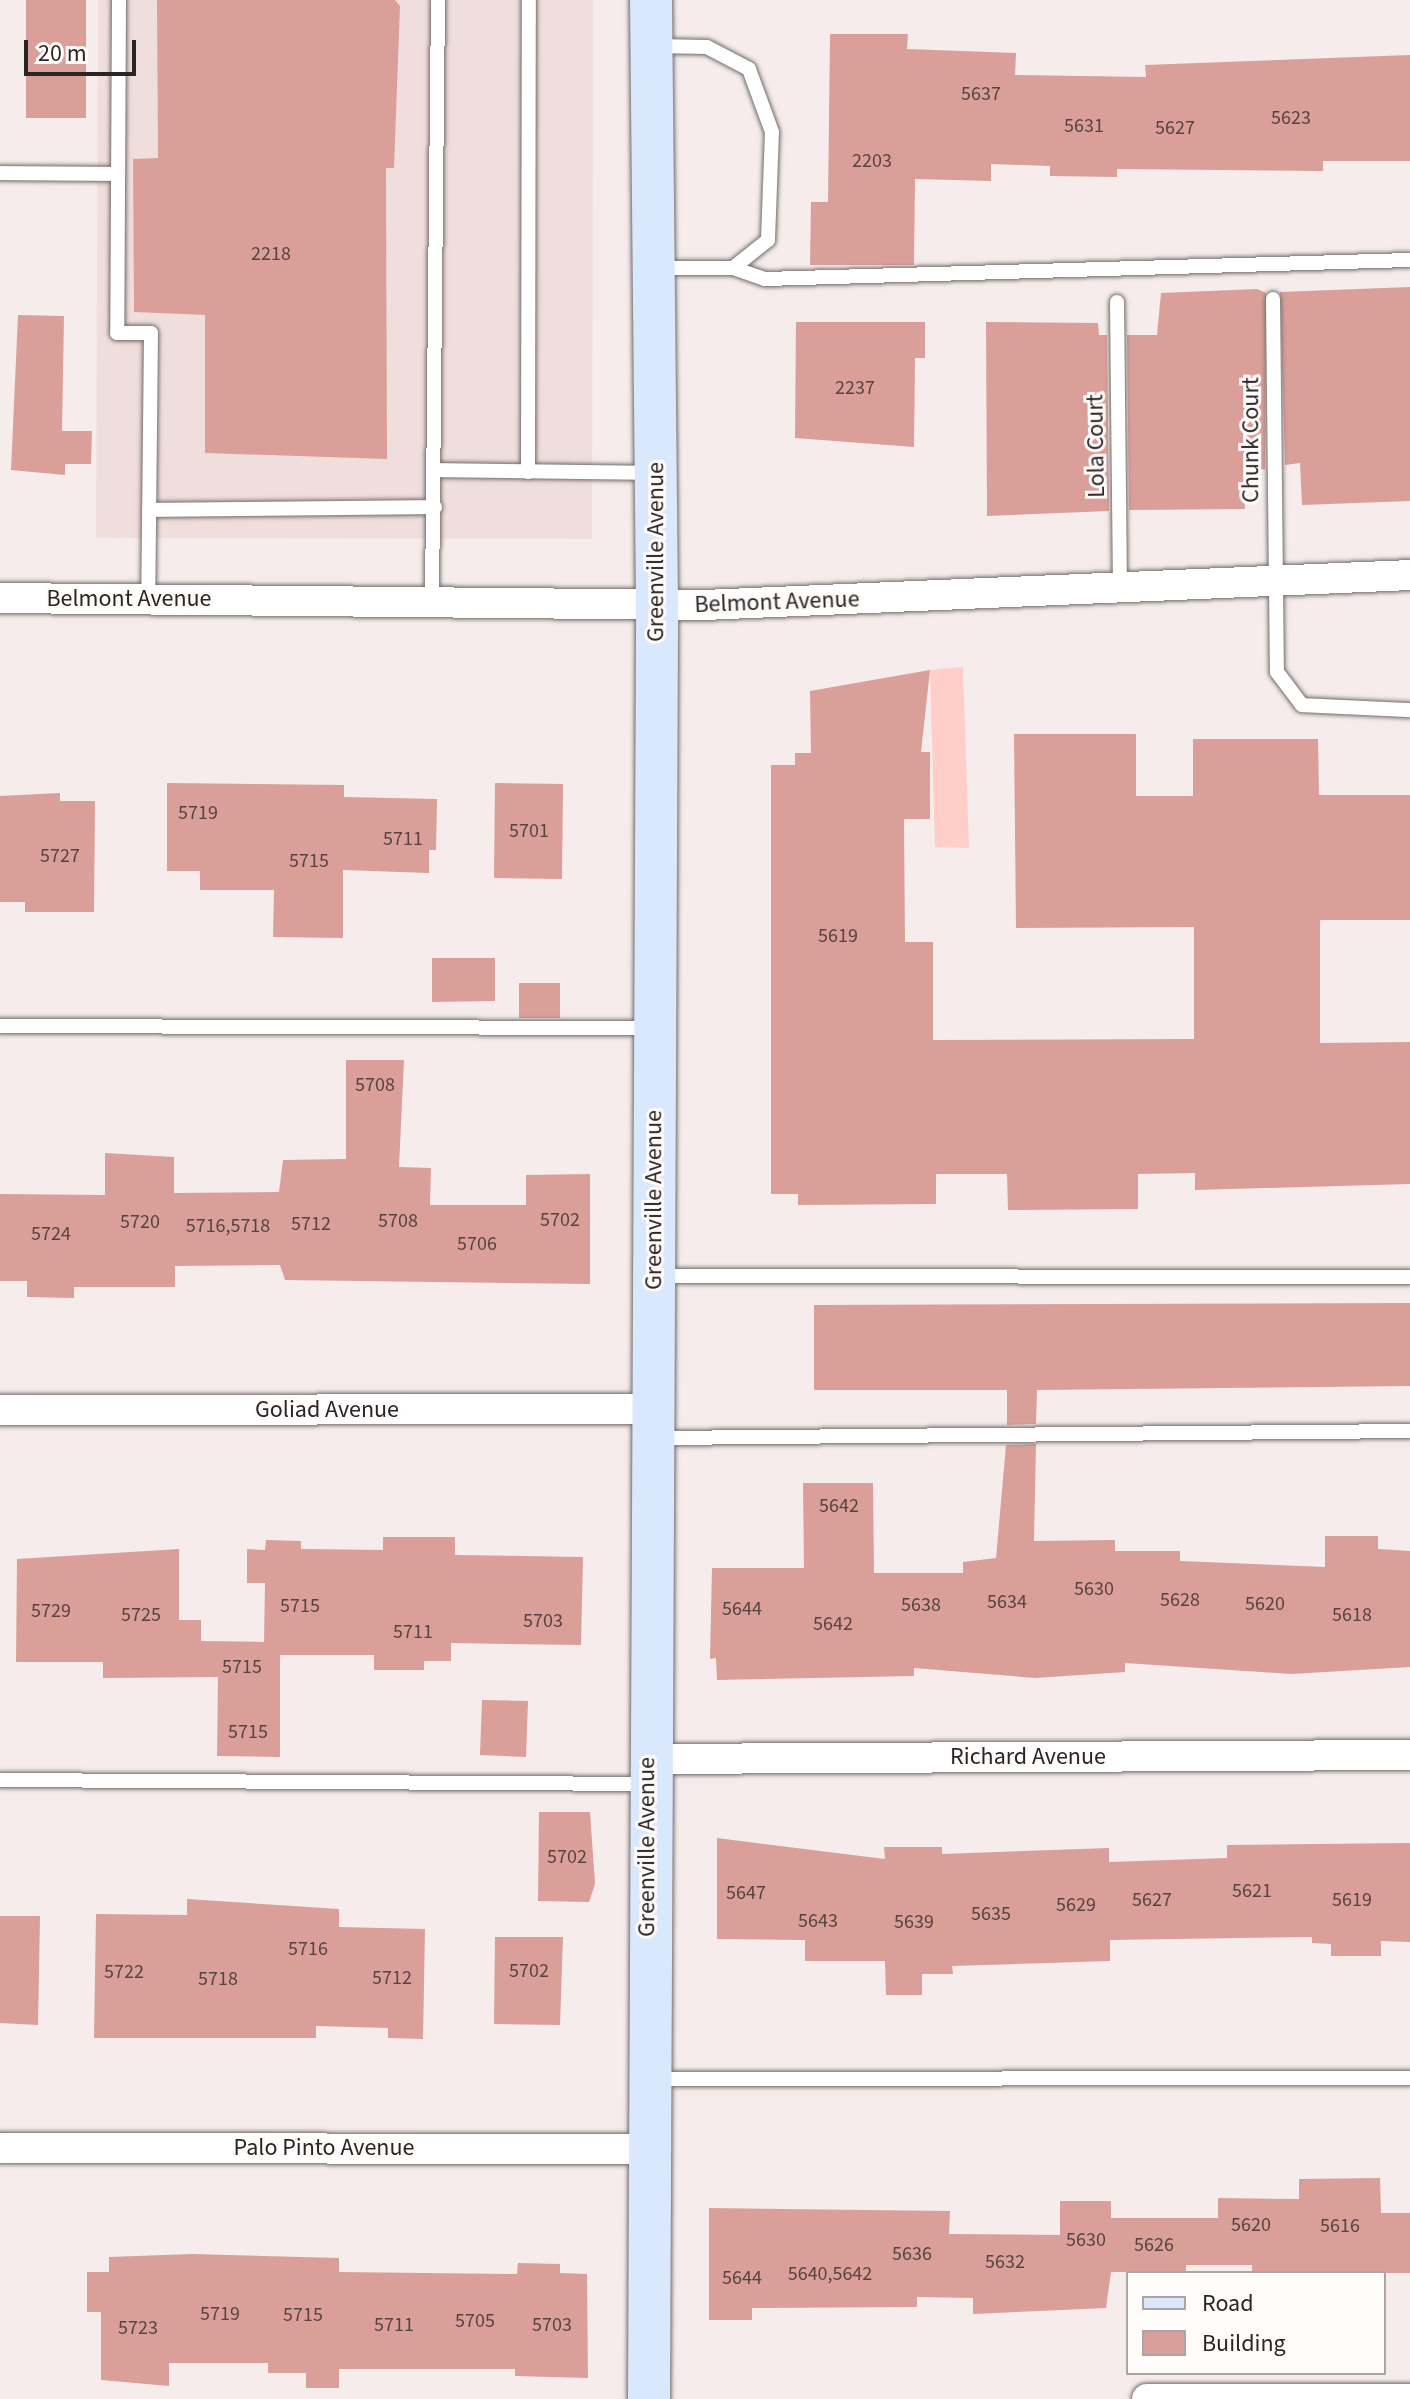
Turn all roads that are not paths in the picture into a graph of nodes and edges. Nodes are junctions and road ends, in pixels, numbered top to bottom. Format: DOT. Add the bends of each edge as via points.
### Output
graph roads {
  1 [pos="119,0"];
  2 [pos="438,0"];
  3 [pos="529,0"];
  4 [pos="651,0"];
  5 [pos="652,46"];
  6 [pos="0,173"];
  7 [pos="116,174"];
  8 [pos="1410,260"];
  9 [pos="654,268"];
  10 [pos="733,268"];
  11 [pos="1273,299"];
  12 [pos="1117,302"];
  13 [pos="436,470"];
  14 [pos="528,472"];
  15 [pos="657,473"];
  16 [pos="435,507"];
  17 [pos="149,510"];
  18 [pos="1410,575"];
  19 [pos="1272,582"];
  20 [pos="1120,590"];
  21 [pos="0,598"];
  22 [pos="148,600"];
  23 [pos="432,601"];
  24 [pos="657,603"];
  25 [pos="1410,710"];
  26 [pos="0,1026"];
  27 [pos="653,1029"];
  28 [pos="654,1276"];
  29 [pos="1410,1277"];
  30 [pos="0,1410"];
  31 [pos="655,1423"];
  32 [pos="1410,1431"];
  33 [pos="1410,1755"];
  34 [pos="646,1771"];
  35 [pos="0,1780"];
  36 [pos="1410,2078"];
  37 [pos="648,2079"];
  38 [pos="0,2148"];
  39 [pos="648,2149"];
  40 [pos="649,2399"];
  41 [pos="1147,2399"];
  42 [pos="1410,2399"];
  1 -- 7 [label="lane"];
  2 -- 13 [label="lane"];
  3 -- 14 [label="lane"];
  4 -- 5 [label="main road, Greenville Avenue"];
  5 -- 9 [label="main road, Greenville Avenue"];
  5 -- 10 [label="lane" via="707,47 749,69 772,132 768,240"];
  6 -- 7 [label="lane"];
  7 -- 17 [label="lane" via="117,333 151,333"];
  8 -- 10 [label="lane" via="765,279"];
  9 -- 10 [label="lane"];
  9 -- 15 [label="main road, Greenville Avenue"];
  11 -- 19 [label="lane, Chunk Court"];
  12 -- 20 [label="lane, Lola Court"];
  13 -- 14 [label="lane"];
  13 -- 16 [label="lane"];
  14 -- 15 [label="lane"];
  15 -- 24 [label="main road, Greenville Avenue"];
  16 -- 17 [label="lane"];
  16 -- 23 [label="lane"];
  17 -- 22 [label="lane"];
  18 -- 19 [label="street, Belmont Avenue"];
  19 -- 20 [label="street, Belmont Avenue"];
  19 -- 25 [label="lane, Chunk Court" via="1277,672 1285,691 1324,710"];
  20 -- 24 [label="street, Belmont Avenue"];
  21 -- 22 [label="street, Belmont Avenue"];
  22 -- 23 [label="street, Belmont Avenue"];
  23 -- 24 [label="street, Belmont Avenue"];
  24 -- 27 [label="main road, Greenville Avenue"];
  26 -- 27 [label="lane"];
  27 -- 28 [label="main road, Greenville Avenue"];
  28 -- 29 [label="lane"];
  28 -- 31 [label="main road, Greenville Avenue"];
  30 -- 31 [label="street, Goliad Avenue"];
  31 -- 32 [label="lane"];
  31 -- 34 [label="main road, Greenville Avenue"];
  33 -- 34 [label="street, Richard Avenue"];
  34 -- 35 [label="lane"];
  34 -- 37 [label="main road, Greenville Avenue"];
  36 -- 37 [label="lane"];
  37 -- 39 [label="main road, Greenville Avenue"];
  38 -- 39 [label="street, Palo Pinto Avenue"];
  39 -- 40 [label="main road, Greenville Avenue"];
  41 -- 42 [label="street"];
}
